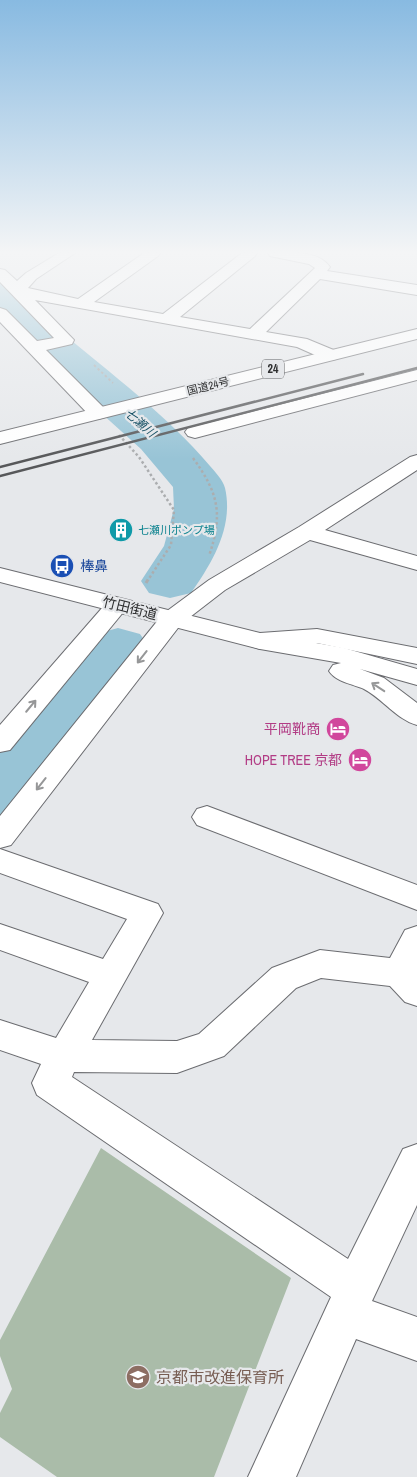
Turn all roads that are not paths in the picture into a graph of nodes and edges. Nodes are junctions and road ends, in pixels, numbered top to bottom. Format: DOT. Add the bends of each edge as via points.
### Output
graph roads {
  1 [pos="11,322"];
  2 [pos="48,322"];
  3 [pos="188,322"];
  4 [pos="267,322"];
  5 [pos="254,334"];
  6 [pos="417,334"];
  7 [pos="39,346"];
  8 [pos="330,355"];
  9 [pos="417,374"];
  10 [pos="102,412"];
  11 [pos="195,432"];
  12 [pos="0,438"];
  13 [pos="417,461"];
  14 [pos="306,532"];
  15 [pos="417,564"];
  16 [pos="0,575"];
  17 [pos="117,605"];
  18 [pos="172,619"];
  19 [pos="260,641"];
  20 [pos="417,656"];
  21 [pos="417,677"];
  22 [pos="417,716"];
  23 [pos="0,743"];
  24 [pos="207,817"];
  25 [pos="4,819"];
  26 [pos="0,861"];
  27 [pos="417,898"];
  28 [pos="0,937"];
  29 [pos="417,939"];
  30 [pos="111,976"];
  31 [pos="408,983"];
  32 [pos="0,1035"];
  33 [pos="64,1056"];
  34 [pos="417,1162"];
  35 [pos="351,1301"];
  36 [pos="417,1339"];
  37 [pos="272,1477"];
  1 -- 7 [label="main road"];
  2 -- 7 [label="main road" via="66,340"];
  3 -- 5 [label="main road"];
  4 -- 5 [label="main road"];
  5 -- 8 [label="main road" via="301,343"];
  6 -- 8 [label="main road, 国道24号 / 24"];
  7 -- 10 [label="main road"];
  8 -- 10 [label="main road, 国道24号 / 24"];
  9 -- 11 [label="main road"];
  10 -- 12 [label="main road, 国道24号 / 24"];
  13 -- 14 [label="main road"];
  14 -- 15 [label="main road"];
  14 -- 18 [label="main road" via="217,585"];
  16 -- 17 [label="main road, 竹田街道"];
  17 -- 18 [label="main road, 竹田街道"];
  23 -- 17 [label="main road, one-way"];
  18 -- 19 [label="main road, 竹田街道"];
  18 -- 25 [label="main road, one-way"];
  19 -- 20 [label="main road" via="317,636"];
  19 -- 21 [label="main road, 竹田街道" via="344,656"];
  22 -- 19 [label="main road, 竹田街道, one-way" via="375,684"];
  24 -- 27 [label="main road"];
  26 -- 30 [label="main road" via="147,913"];
  28 -- 30 [label="main road"];
  29 -- 31 [label="main road"];
  30 -- 33 [label="main road"];
  31 -- 33 [label="main road" via="320,964 284,978 211,1045 177,1057"];
  32 -- 33 [label="main road"];
  33 -- 35 [label="main road" via="50,1083"];
  34 -- 35 [label="main road"];
  35 -- 36 [label="main road"];
  35 -- 37 [label="main road"];
}
